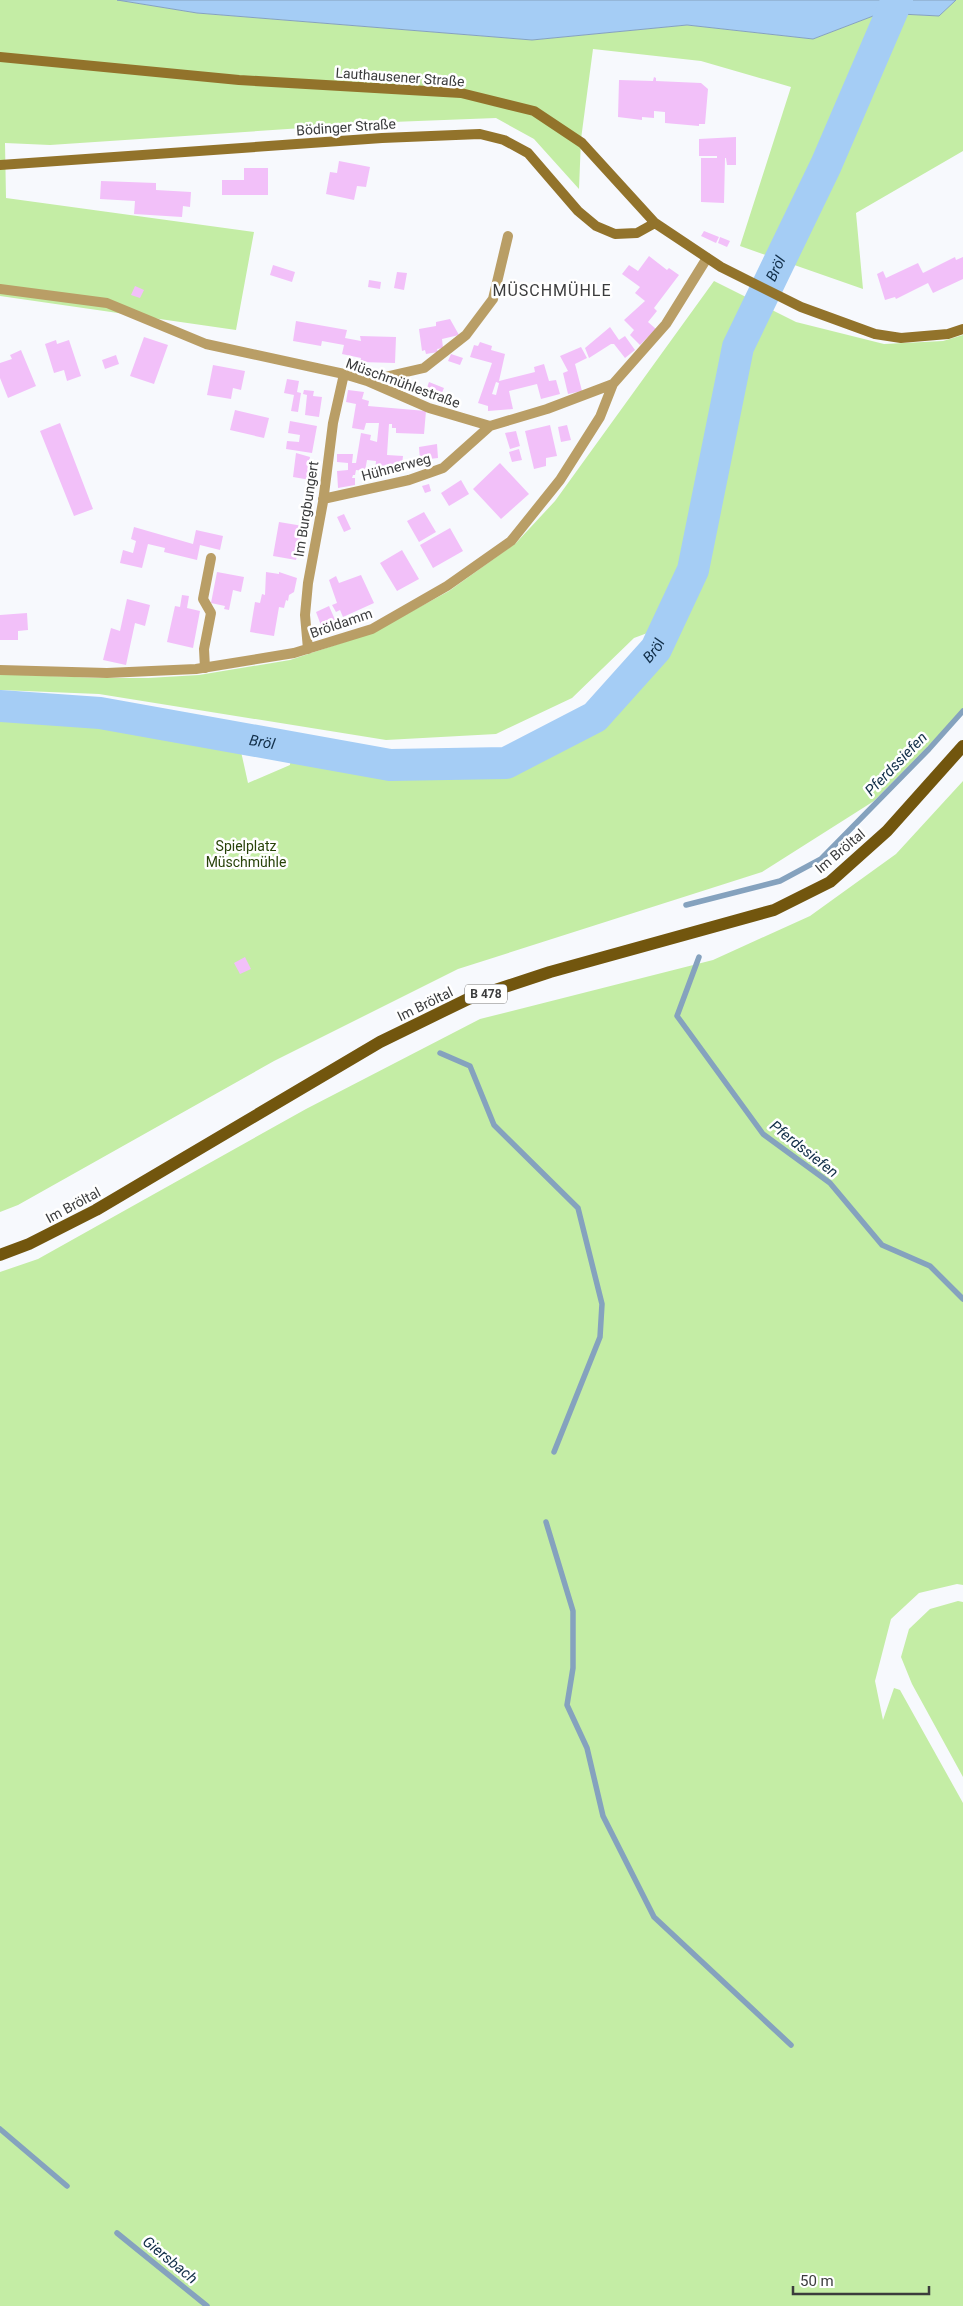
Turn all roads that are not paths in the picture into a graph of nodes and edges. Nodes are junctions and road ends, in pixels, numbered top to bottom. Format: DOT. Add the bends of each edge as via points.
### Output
graph roads {
  1 [pos="0,57"];
  2 [pos="0,164"];
  3 [pos="655,223"];
  4 [pos="508,236"];
  5 [pos="707,258"];
  6 [pos="0,289"];
  7 [pos="963,329"];
  8 [pos="344,374"];
  9 [pos="367,381"];
  10 [pos="613,384"];
  11 [pos="490,426"];
  12 [pos="323,499"];
  13 [pos="211,558"];
  14 [pos="308,649"];
  15 [pos="205,668"];
  16 [pos="0,670"];
  17 [pos="963,746"];
  18 [pos="0,1255"];
  1 -- 3 [label="street, Lauthausener Straße" via="239,80 460,93 534,111 582,143"];
  2 -- 3 [label="street, Bödinger Straße" via="480,134 504,140 528,153 578,211 596,226 622,234 637,233"];
  3 -- 5 [label="street, Lauthausener Straße"];
  4 -- 9 [label="street" via="493,299 466,335 424,368"];
  5 -- 7 [label="street, Lauthausener Straße" via="801,307 875,334 901,338 948,334"];
  5 -- 10 [label="street, Müschmühlestraße" via="666,324"];
  6 -- 8 [label="street, Müschmühlestraße" via="107,303 206,344"];
  8 -- 9 [label="street, Müschmühlestraße"];
  8 -- 12 [label="street, Im Burgbungert" via="333,423"];
  9 -- 11 [label="street, Müschmühlestraße" via="430,408"];
  10 -- 11 [label="street, Müschmühlestraße" via="514,421"];
  10 -- 14 [label="street, Bröldamm" via="600,417 560,480 511,541 447,586 372,629"];
  11 -- 12 [label="street, Hühnerweg" via="443,468 409,480"];
  12 -- 14 [label="street, Im Burgbungert" via="308,583 305,615"];
  13 -- 15 [label="street" via="203,599 211,613 204,649"];
  14 -- 15 [label="street, Bröldamm"];
  15 -- 16 [label="street, Bröldamm" via="108,674"];
  17 -- 18 [label="main road, Im Bröltal / B 478" via="886,831 830,882 774,910 550,972 468,999 380,1042 96,1210"];
}
